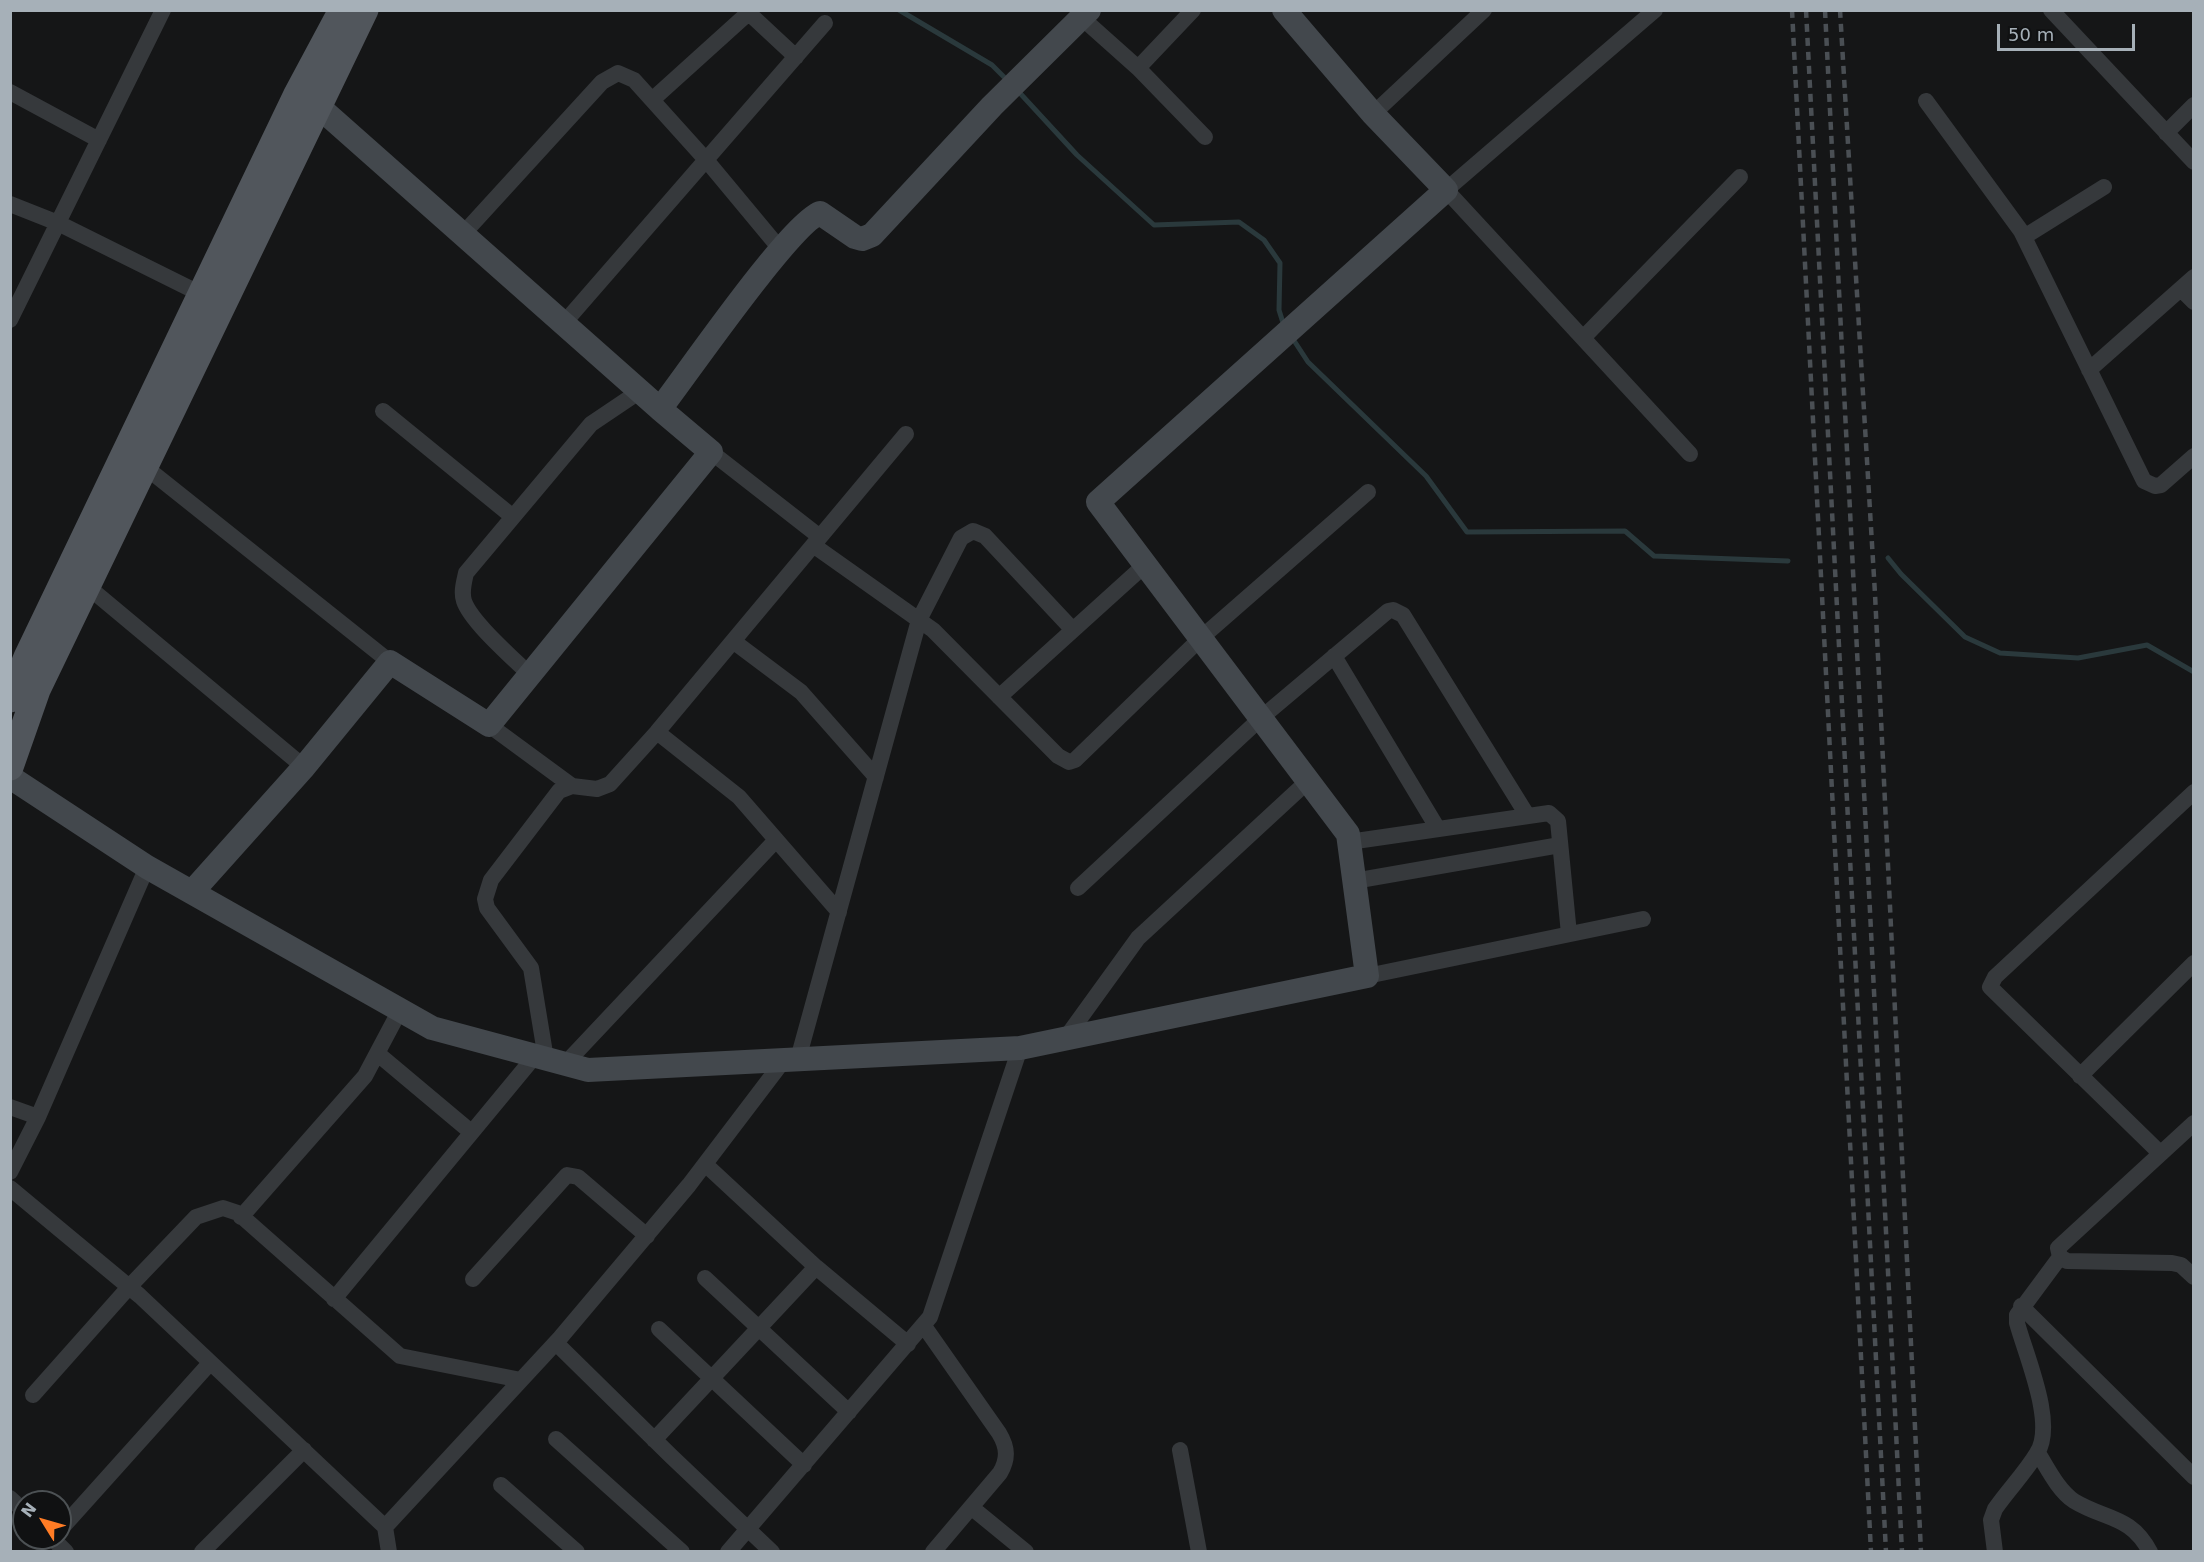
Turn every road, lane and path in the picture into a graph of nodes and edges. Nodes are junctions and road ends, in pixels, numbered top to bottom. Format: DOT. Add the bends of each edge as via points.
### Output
graph roads {
  1 [pos="163,10"];
  2 [pos="342,10"];
  3 [pos="365,10"];
  4 [pos="1193,10"];
  5 [pos="1284,10"];
  6 [pos="1655,10"];
  7 [pos="2051,10"];
  8 [pos="1482,11"];
  9 [pos="1085,14"];
  10 [pos="825,23"];
  11 [pos="796,57"];
  12 [pos="1138,68"];
  13 [pos="10,92"];
  14 [pos="652,100"];
  15 [pos="1926,101"];
  16 [pos="2193,105"];
  17 [pos="319,107"];
  18 [pos="1373,114"];
  19 [pos="2166,133"];
  20 [pos="1205,137"];
  21 [pos="99,140"];
  22 [pos="706,161"];
  23 [pos="2193,162"];
  24 [pos="1740,177"];
  25 [pos="2104,187"];
  26 [pos="1446,190"];
  27 [pos="10,204"];
  28 [pos="58,223"];
  29 [pos="463,234"];
  30 [pos="2024,237"];
  31 [pos="781,250"];
  32 [pos="2187,283"];
  33 [pos="201,294"];
  34 [pos="2193,302"];
  35 [pos="10,320"];
  36 [pos="564,323"];
  37 [pos="1583,338"];
  38 [pos="2089,370"];
  39 [pos="640,391"];
  40 [pos="660,409"];
  41 [pos="382,411"];
  42 [pos="906,435"];
  43 [pos="711,452"];
  44 [pos="1690,454"];
  45 [pos="2193,456"];
  46 [pos="144,466"];
  47 [pos="1368,492"];
  48 [pos="513,517"];
  49 [pos="817,541"];
  50 [pos="1146,564"];
  51 [pos="87,586"];
  52 [pos="919,620"];
  53 [pos="1073,630"];
  54 [pos="1201,638"];
  55 [pos="734,641"];
  56 [pos="1334,656"];
  57 [pos="390,662"];
  58 [pos="530,675"];
  59 [pos="999,697"];
  60 [pos="10,699"];
  61 [pos="1261,718"];
  62 [pos="489,725"];
  63 [pos="657,732"];
  64 [pos="10,767"];
  65 [pos="304,767"];
  66 [pos="10,777"];
  67 [pos="876,777"];
  68 [pos="1308,781"];
  69 [pos="572,786"];
  70 [pos="2193,792"];
  71 [pos="1527,815"];
  72 [pos="1438,829"];
  73 [pos="776,840"];
  74 [pos="1349,842"];
  75 [pos="1560,845"];
  76 [pos="147,867"];
  77 [pos="1354,881"];
  78 [pos="1078,888"];
  79 [pos="192,892"];
  80 [pos="839,912"];
  81 [pos="1643,919"];
  82 [pos="1569,934"];
  83 [pos="2193,963"];
  84 [pos="1367,976"];
  85 [pos="400,1010"];
  86 [pos="1065,1039"];
  87 [pos="1020,1048"];
  88 [pos="378,1054"];
  89 [pos="549,1059"];
  90 [pos="791,1060"];
  91 [pos="2080,1076"];
  92 [pos="10,1107"];
  93 [pos="38,1117"];
  94 [pos="2193,1123"];
  95 [pos="471,1132"];
  96 [pos="2160,1153"];
  97 [pos="705,1164"];
  98 [pos="10,1172"];
  99 [pos="10,1188"];
  100 [pos="241,1217"];
  101 [pos="646,1236"];
  102 [pos="2060,1257"];
  103 [pos="816,1267"];
  104 [pos="2193,1277"];
  105 [pos="705,1278"];
  106 [pos="473,1279"];
  107 [pos="129,1287"];
  108 [pos="334,1299"];
  109 [pos="2021,1306"];
  110 [pos="760,1326"];
  111 [pos="924,1326"];
  112 [pos="659,1329"];
  113 [pos="556,1343"];
  114 [pos="908,1344"];
  115 [pos="210,1363"];
  116 [pos="712,1377"];
  117 [pos="521,1380"];
  118 [pos="33,1395"];
  119 [pos="849,1412"];
  120 [pos="556,1439"];
  121 [pos="654,1440"];
  122 [pos="304,1450"];
  123 [pos="1180,1450"];
  124 [pos="2038,1453"];
  125 [pos="804,1465"];
  126 [pos="2193,1477"];
  127 [pos="501,1485"];
  128 [pos="971,1507"];
  129 [pos="72,1517"];
  130 [pos="385,1527"];
  131 [pos="749,1530"];
  132 [pos="391,1550"];
  133 [pos="202,1551"];
  134 [pos="577,1551"];
  135 [pos="682,1551"];
  136 [pos="728,1551"];
  137 [pos="772,1551"];
  138 [pos="933,1551"];
  139 [pos="1026,1551"];
  140 [pos="1199,1551"];
  141 [pos="1995,1551"];
  142 [pos="2150,1551"];
  1 -- 21 [label="street"];
  2 -- 33 [label="main road"];
  3 -- 17 [label="main road"];
  4 -- 12 [label="street"];
  5 -- 18 [label="street"];
  6 -- 26 [label="street"];
  7 -- 19 [label="street"];
  8 -- 18 [label="street"];
  9 -- 12 [label="street"];
  9 -- 31 [label="street" via="992,106 872,235 855,237 820,213 812,216"];
  10 -- 11 [label="street"];
  11 -- 14 [label="street" via="752,16 746,16"];
  11 -- 22 [label="street"];
  12 -- 20 [label="street"];
  13 -- 21 [label="street"];
  14 -- 22 [label="street"];
  14 -- 29 [label="street" via="626,75 609,76"];
  15 -- 30 [label="street"];
  16 -- 19 [label="street"];
  17 -- 29 [label="street"];
  17 -- 46 [label="main road"];
  18 -- 26 [label="street"];
  19 -- 23 [label="street"];
  21 -- 28 [label="street"];
  22 -- 31 [label="street"];
  22 -- 36 [label="street"];
  24 -- 37 [label="street"];
  25 -- 30 [label="street"];
  26 -- 37 [label="street"];
  26 -- 50 [label="street" via="1098,502"];
  27 -- 28 [label="street"];
  28 -- 33 [label="street"];
  28 -- 35 [label="street"];
  29 -- 36 [label="street"];
  30 -- 38 [label="street"];
  31 -- 40 [label="street"];
  32 -- 34 [label="street"];
  32 -- 38 [label="street"];
  33 -- 60 [label="main road"];
  36 -- 39 [label="street"];
  37 -- 44 [label="street"];
  38 -- 45 [label="street" via="2144,482 2161,485"];
  39 -- 40 [label="street"];
  39 -- 48 [label="street" via="591,424"];
  40 -- 43 [label="street"];
  41 -- 48 [label="street"];
  42 -- 49 [label="street"];
  43 -- 49 [label="street"];
  43 -- 58 [label="street"];
  46 -- 51 [label="main road"];
  46 -- 57 [label="street"];
  47 -- 54 [label="street"];
  48 -- 58 [label="street" via="466,573 463,594 471,614"];
  49 -- 52 [label="street"];
  49 -- 55 [label="street"];
  50 -- 53 [label="street"];
  50 -- 54 [label="street"];
  51 -- 64 [label="main road" via="33,699"];
  51 -- 65 [label="street"];
  52 -- 53 [label="street" via="961,538 972,531 985,536"];
  52 -- 59 [label="street"];
  52 -- 67 [label="street"];
  53 -- 59 [label="street"];
  54 -- 59 [label="street" via="1069,762 1058,756"];
  54 -- 61 [label="street"];
  55 -- 63 [label="street"];
  55 -- 67 [label="street" via="801,692"];
  56 -- 61 [label="street"];
  56 -- 71 [label="street" via="1388,611 1403,615"];
  56 -- 72 [label="street"];
  57 -- 62 [label="street"];
  57 -- 65 [label="street"];
  58 -- 62 [label="street"];
  61 -- 68 [label="street"];
  61 -- 78 [label="street"];
  62 -- 69 [label="street"];
  63 -- 69 [label="street" via="604,788"];
  63 -- 73 [label="street" via="739,797"];
  65 -- 79 [label="street"];
  66 -- 76 [label="street"];
  67 -- 80 [label="street"];
  68 -- 74 [label="street" via="1348,834"];
  68 -- 86 [label="street" via="1138,938"];
  69 -- 89 [label="street" via="559,791 491,880 485,899 531,968"];
  70 -- 91 [label="street" via="1995,977 1990,987"];
  71 -- 72 [label="street"];
  71 -- 75 [label="street" via="1543,813 1554,817 1558,821"];
  72 -- 74 [label="street"];
  73 -- 80 [label="street"];
  73 -- 89 [label="street"];
  74 -- 77 [label="street"];
  75 -- 77 [label="street"];
  75 -- 82 [label="street"];
  76 -- 79 [label="street"];
  76 -- 93 [label="street"];
  77 -- 84 [label="street"];
  79 -- 85 [label="street"];
  80 -- 90 [label="street"];
  81 -- 82 [label="street"];
  82 -- 84 [label="street"];
  83 -- 91 [label="street"];
  84 -- 86 [label="street"];
  85 -- 88 [label="street"];
  85 -- 89 [label="street" via="432,1028"];
  86 -- 87 [label="street"];
  87 -- 90 [label="street"];
  87 -- 111 [label="street" via="935,1304"];
  88 -- 95 [label="street"];
  88 -- 100 [label="street" via="364,1076"];
  89 -- 90 [label="street" via="588,1070"];
  89 -- 95 [label="street"];
  90 -- 97 [label="street"];
  91 -- 96 [label="street"];
  92 -- 93 [label="street"];
  93 -- 98 [label="street"];
  94 -- 96 [label="street"];
  95 -- 108 [label="street"];
  96 -- 102 [label="street" via="2065,1239 2058,1248"];
  97 -- 101 [label="street"];
  97 -- 103 [label="street"];
  99 -- 107 [label="street"];
  100 -- 107 [label="street" via="223,1208 196,1217"];
  100 -- 108 [label="street"];
  101 -- 106 [label="street" via="578,1177 567,1175"];
  101 -- 113 [label="street"];
  102 -- 104 [label="street" via="2067,1261 2172,1263 2181,1265"];
  102 -- 109 [label="street"];
  103 -- 110 [label="street"];
  103 -- 114 [label="street"];
  105 -- 110 [label="street"];
  107 -- 115 [label="street"];
  107 -- 118 [label="street"];
  108 -- 117 [label="street" via="400,1356"];
  109 -- 124 [label="street" via="2017,1323 2042,1409 2045,1435"];
  109 -- 126 [label="street"];
  110 -- 116 [label="street"];
  110 -- 119 [label="street"];
  111 -- 114 [label="street"];
  111 -- 128 [label="street" via="999,1433 1007,1452 1000,1473"];
  112 -- 116 [label="street"];
  113 -- 117 [label="street"];
  113 -- 121 [label="street"];
  114 -- 119 [label="street"];
  115 -- 122 [label="street"];
  115 -- 129 [label="street"];
  116 -- 121 [label="street"];
  116 -- 125 [label="street"];
  117 -- 130 [label="street"];
  119 -- 125 [label="street"];
  120 -- 135 [label="street"];
  121 -- 131 [label="street"];
  122 -- 130 [label="street"];
  122 -- 133 [label="street"];
  123 -- 140 [label="street"];
  124 -- 141 [label="street" via="1995,1509 1991,1520"];
  124 -- 142 [label="street" via="2074,1501 2133,1528"];
  125 -- 131 [label="street"];
  127 -- 134 [label="street"];
  128 -- 138 [label="street"];
  128 -- 139 [label="street"];
  130 -- 132 [label="street"];
  131 -- 136 [label="street"];
  131 -- 137 [label="street"];
}
